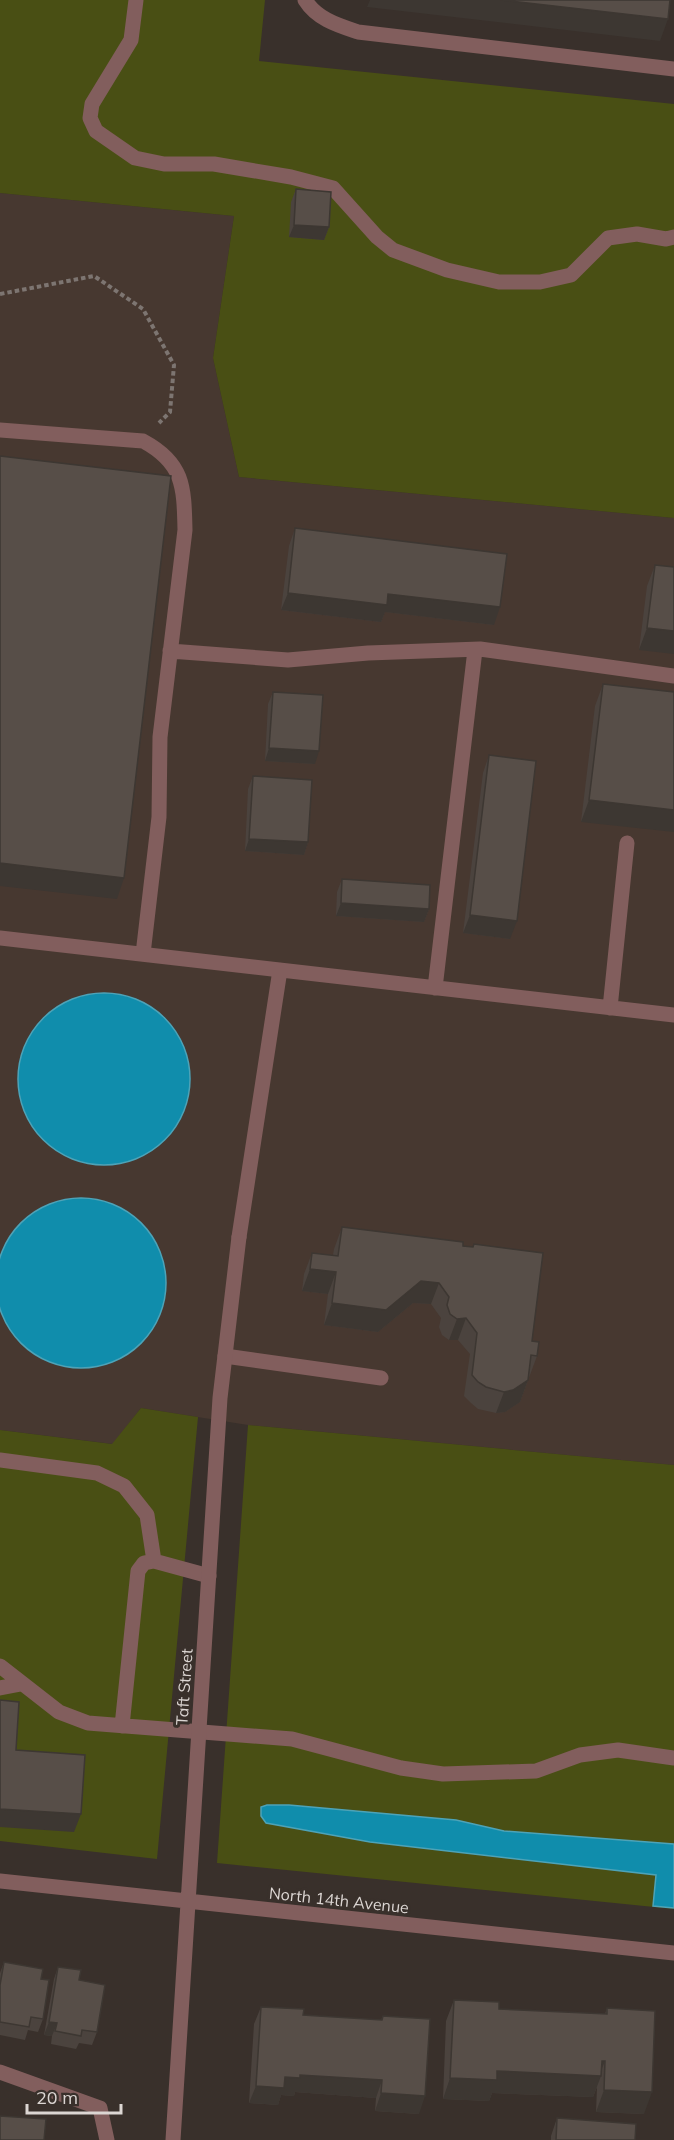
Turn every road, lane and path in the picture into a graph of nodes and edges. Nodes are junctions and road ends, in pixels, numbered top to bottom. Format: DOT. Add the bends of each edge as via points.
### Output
graph roads {
  1 [pos="136,0"];
  2 [pos="305,0"];
  3 [pos="674,69"];
  4 [pos="674,237"];
  5 [pos="0,294"];
  6 [pos="0,430"];
  7 [pos="143,441"];
  8 [pos="476,650"];
  9 [pos="170,651"];
  10 [pos="674,676"];
  11 [pos="627,843"];
  12 [pos="0,938"];
  13 [pos="143,954"];
  14 [pos="280,970"];
  15 [pos="435,988"];
  16 [pos="610,1008"];
  17 [pos="674,1015"];
  18 [pos="225,1356"];
  19 [pos="381,1378"];
  20 [pos="0,1460"];
  21 [pos="154,1562"];
  22 [pos="209,1576"];
  23 [pos="0,1666"];
  24 [pos="21,1684"];
  25 [pos="0,1688"];
  26 [pos="122,1726"];
  27 [pos="199,1731"];
  28 [pos="674,1758"];
  29 [pos="0,1881"];
  30 [pos="188,1901"];
  31 [pos="674,1953"];
  32 [pos="0,2072"];
  33 [pos="107,2140"];
  34 [pos="173,2140"];
  1 -- 4 [label="street" via="131,40 92,104 90,118 96,131 135,158 164,164 214,164 333,188 393,250 447,270 499,282 540,282 571,275 608,238 636,234"];
  2 -- 3 [label="street" via="332,24 358,33"];
  5 -- 7 [label="path" via="94,276 143,309 174,365 170,412"];
  6 -- 7 [label="street"];
  7 -- 9 [label="street" via="163,452 178,471 185,496 185,530"];
  8 -- 9 [label="street" via="288,660"];
  8 -- 10 [label="street"];
  8 -- 15 [label="street"];
  9 -- 13 [label="street" via="160,737 159,817"];
  11 -- 16 [label="street"];
  12 -- 13 [label="street"];
  13 -- 14 [label="street"];
  14 -- 15 [label="street"];
  14 -- 18 [label="street, Taft Street"];
  15 -- 16 [label="street"];
  16 -- 17 [label="street"];
  18 -- 19 [label="street"];
  18 -- 22 [label="street, Taft Street"];
  20 -- 21 [label="street" via="96,1473 124,1486 147,1515"];
  21 -- 22 [label="street"];
  21 -- 26 [label="street" via="144,1563 138,1571"];
  22 -- 27 [label="street, Taft Street"];
  23 -- 24 [label="street"];
  24 -- 25 [label="street"];
  24 -- 26 [label="street" via="59,1712 88,1723"];
  26 -- 27 [label="street"];
  27 -- 28 [label="street" via="292,1739 400,1768 443,1774 537,1771 580,1755 618,1750"];
  27 -- 30 [label="street, Taft Street"];
  29 -- 30 [label="street, North 14th Avenue"];
  30 -- 31 [label="street, North 14th Avenue"];
  30 -- 34 [label="street, Taft Street"];
  32 -- 33 [label="street" via="100,2108"];
}
